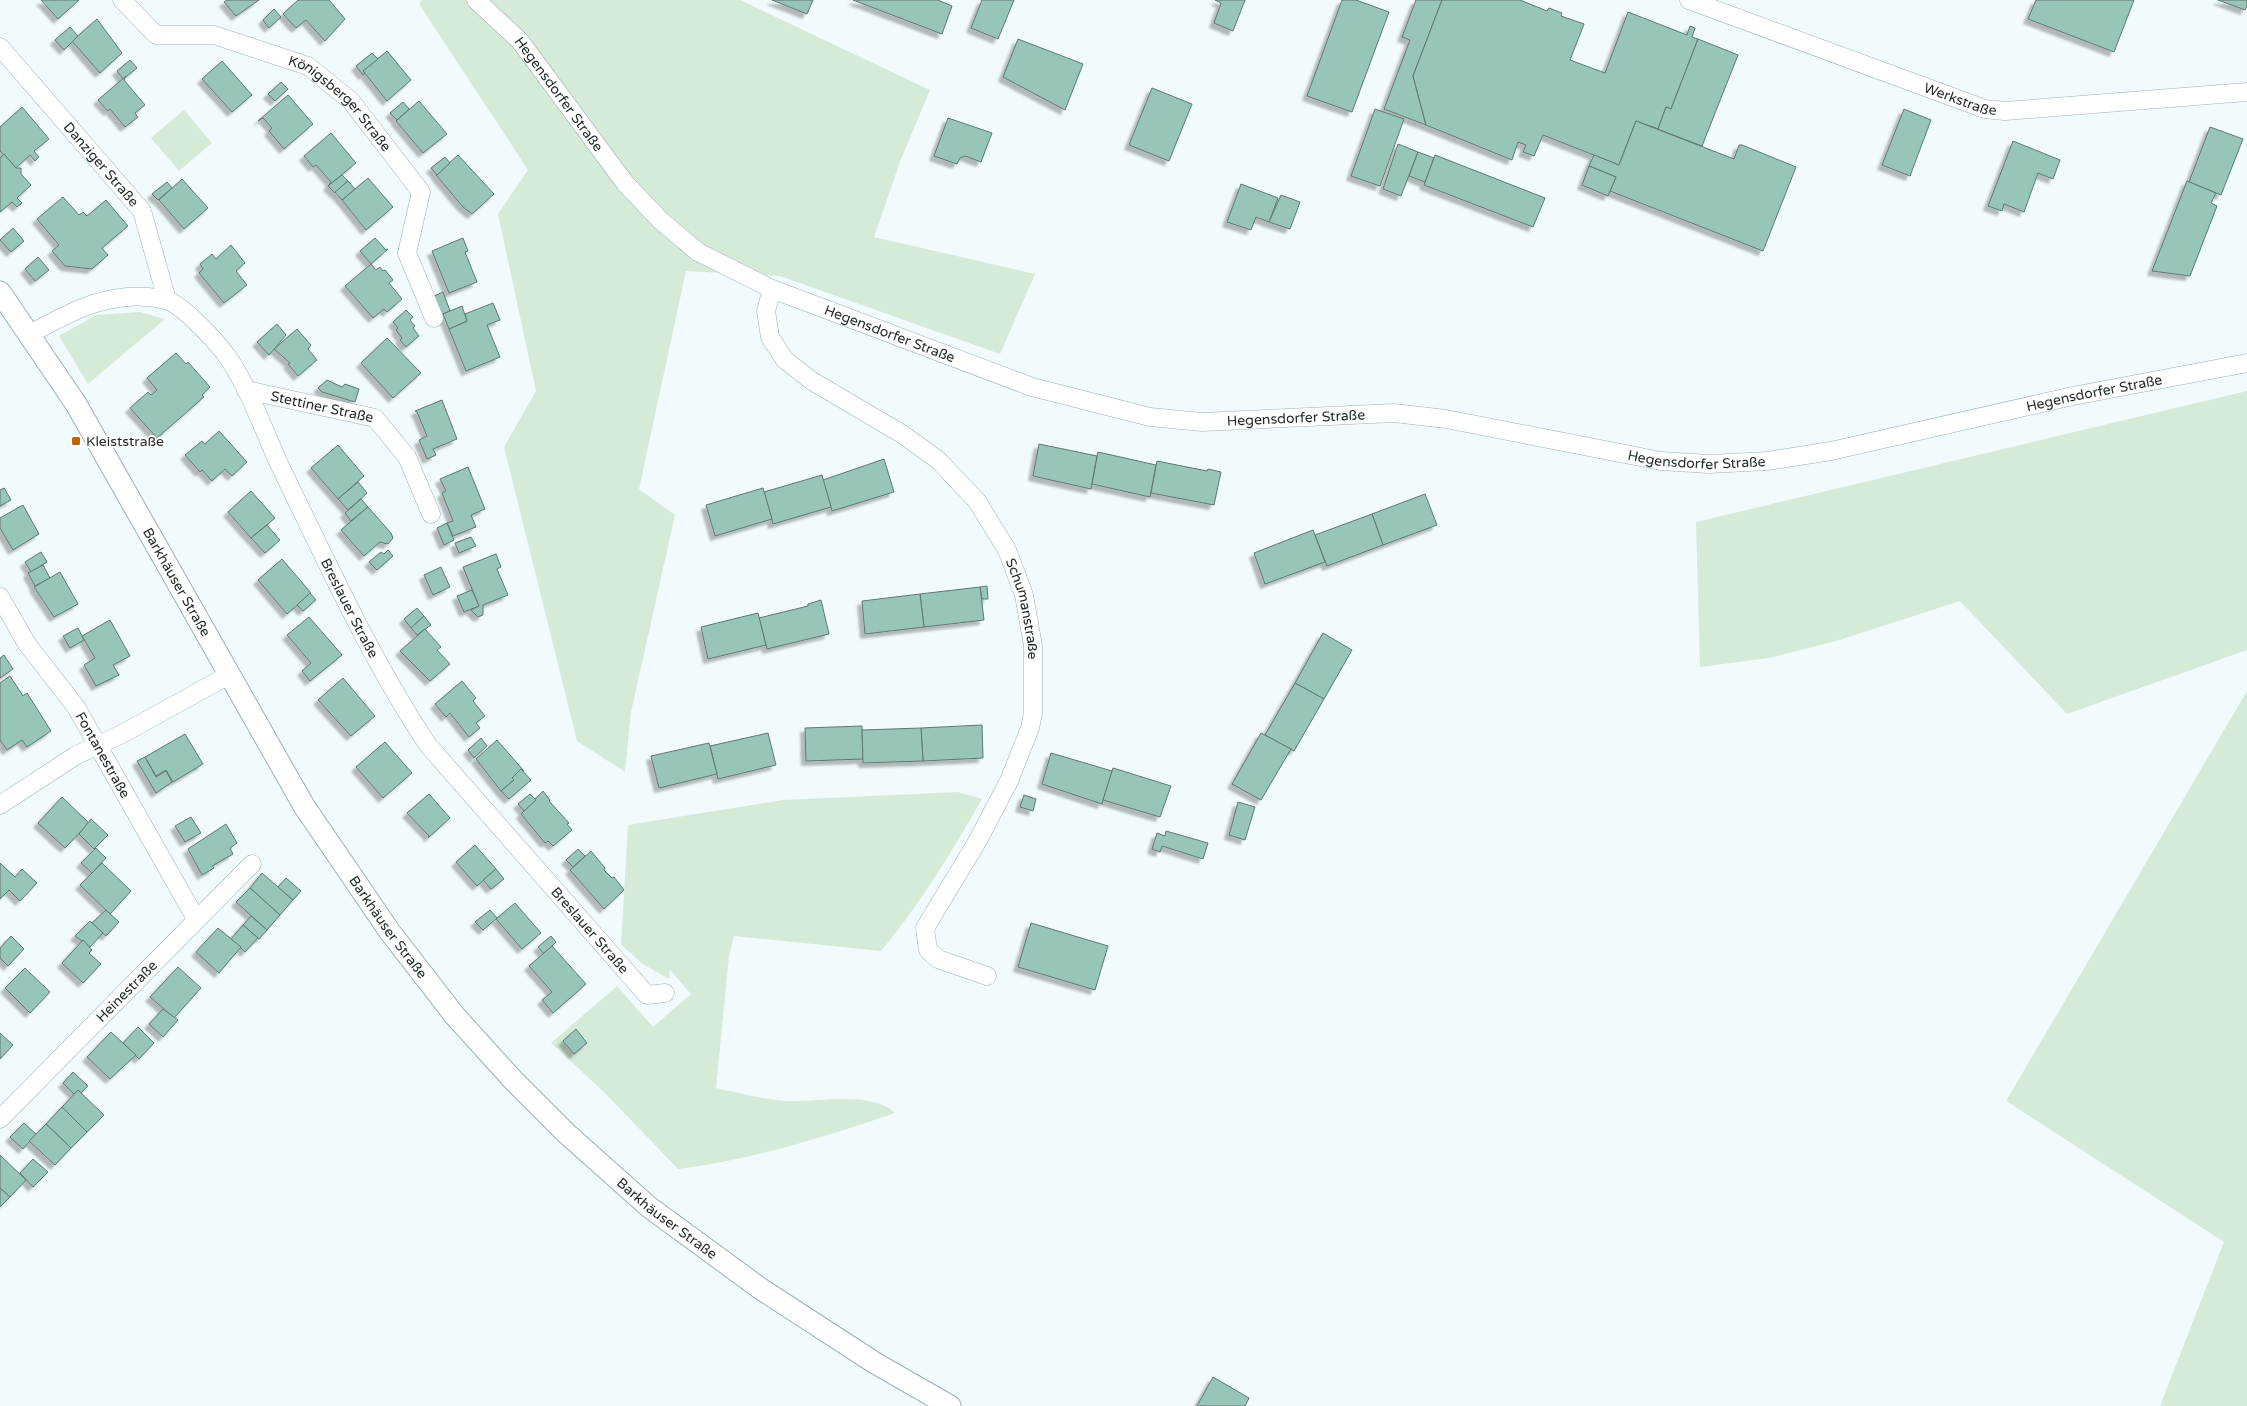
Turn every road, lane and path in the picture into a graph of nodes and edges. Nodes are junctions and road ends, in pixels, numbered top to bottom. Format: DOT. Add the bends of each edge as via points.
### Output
graph roads {
  1 [pos="122,0"];
  2 [pos="476,0"];
  3 [pos="1689,0"];
  4 [pos="0,47"];
  5 [pos="2247,92"];
  6 [pos="772,290"];
  7 [pos="0,292"];
  8 [pos="167,300"];
  9 [pos="434,318"];
  10 [pos="30,334"];
  11 [pos="2247,363"];
  12 [pos="246,390"];
  13 [pos="431,514"];
  14 [pos="0,597"];
  15 [pos="229,675"];
  16 [pos="98,745"];
  17 [pos="0,805"];
  18 [pos="252,864"];
  19 [pos="196,919"];
  20 [pos="987,976"];
  21 [pos="665,993"];
  22 [pos="0,1118"];
  23 [pos="950,1406"];
  1 -- 9 [label="street, Königsberger Straße" via="156,35 214,34 308,66 351,101 421,192 407,253"];
  2 -- 6 [label="street, Hegensdorfer Straße" via="520,41 625,183 660,220 698,252"];
  3 -- 5 [label="street, Werkstraße" via="1986,109 2005,111"];
  4 -- 8 [label="street, Danziger Straße" via="142,211"];
  6 -- 11 [label="street, Hegensdorfer Straße" via="1032,387 1150,417 1202,422 1394,413 1446,419 1661,461 1709,464 1767,461 1831,451 2073,396"];
  6 -- 20 [label="street, Schumanstraße" via="766,311 770,337 784,360 938,460 977,501 1007,550 1024,595 1033,646 1030,728 1009,781 977,842 925,928 928,950 938,959"];
  7 -- 10 [label="street, Barkhäuser Straße"];
  8 -- 10 [label="street" via="137,297 98,301"];
  8 -- 12 [label="street, Breslauer Straße" via="206,330 228,358"];
  10 -- 15 [label="street, Barkhäuser Straße" via="76,404"];
  12 -- 13 [label="street, Stettiner Straße" via="375,418 407,458"];
  12 -- 21 [label="street, Breslauer Straße" via="280,466 379,664 428,745 647,995"];
  14 -- 16 [label="street, Fontanestraße" via="27,644 76,707"];
  15 -- 16 [label="street"];
  15 -- 23 [label="street, Barkhäuser Straße" via="304,806 380,917 455,1016 514,1081 642,1201 703,1248 867,1358"];
  16 -- 17 [label="street" via="75,756"];
  16 -- 19 [label="street, Fontanestraße"];
  18 -- 19 [label="street, Heinestraße"];
  19 -- 22 [label="street, Heinestraße"];
}
